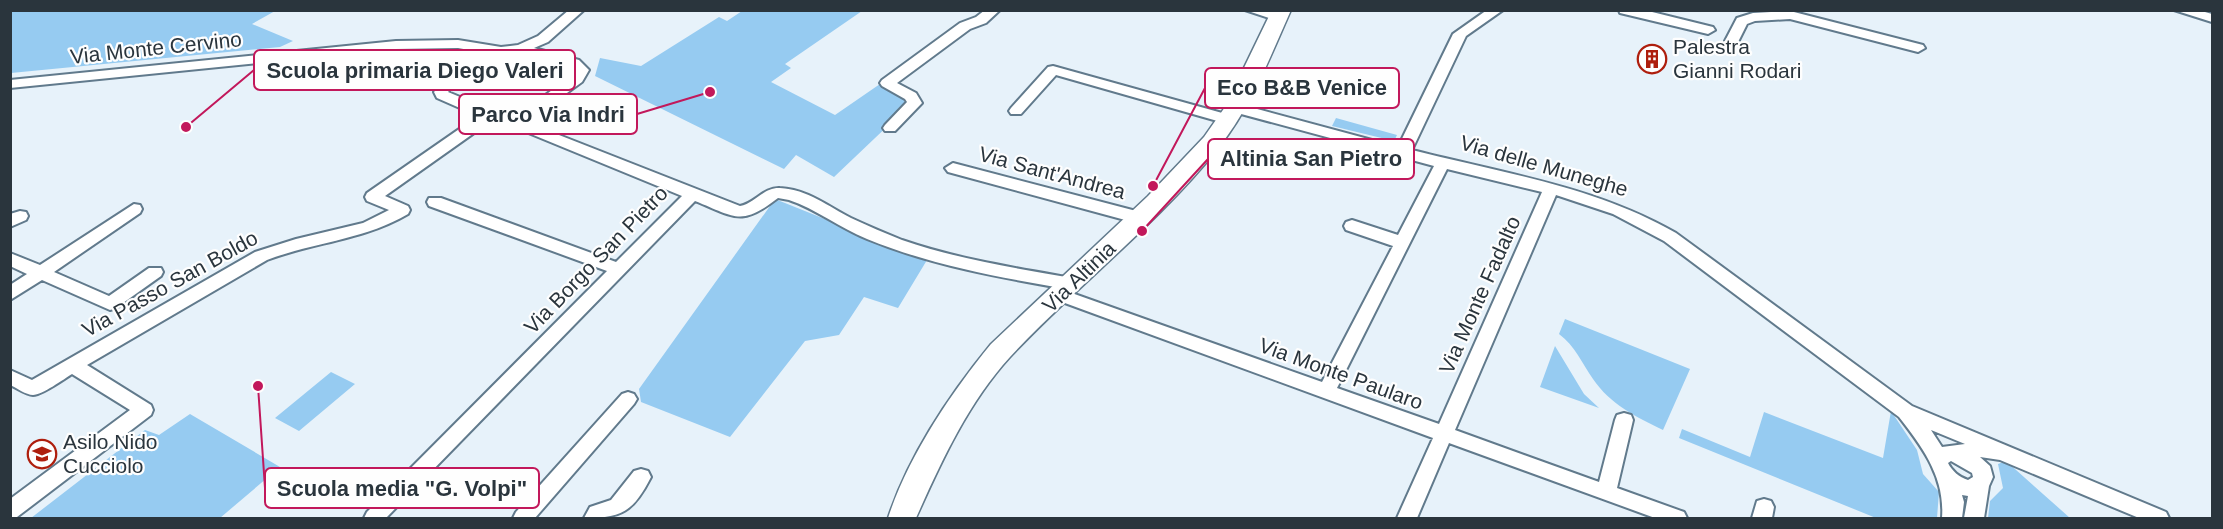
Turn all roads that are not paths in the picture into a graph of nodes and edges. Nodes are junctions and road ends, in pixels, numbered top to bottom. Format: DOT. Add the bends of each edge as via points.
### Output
graph roads {
  1 [pos="578,10"];
  2 [pos="994,10"];
  3 [pos="1251,10"];
  4 [pos="1497,10"];
  5 [pos="1625,10"];
  6 [pos="2180,10"];
  7 [pos="1280,14"];
  8 [pos="1797,14"];
  9 [pos="2212,18"];
  10 [pos="1708,30"];
  11 [pos="1732,41"];
  12 [pos="1918,48"];
  13 [pos="491,49"];
  14 [pos="521,49"];
  15 [pos="10,84"];
  16 [pos="1016,111"];
  17 [pos="1231,114"];
  18 [pos="489,115"];
  19 [pos="890,128"];
  20 [pos="531,129"];
  21 [pos="1403,153"];
  22 [pos="1443,163"];
  23 [pos="953,168"];
  24 [pos="1551,189"];
  25 [pos="693,194"];
  26 [pos="435,202"];
  27 [pos="134,209"];
  28 [pos="1140,218"];
  29 [pos="1352,226"];
  30 [pos="1403,243"];
  31 [pos="10,259"];
  32 [pos="620,269"];
  33 [pos="155,272"];
  34 [pos="41,273"];
  35 [pos="1066,289"];
  36 [pos="10,294"];
  37 [pos="72,365"];
  38 [pos="10,377"];
  39 [pos="1326,392"];
  40 [pos="628,399"];
  41 [pos="1906,412"];
  42 [pos="1624,420"];
  43 [pos="1443,436"];
  44 [pos="2002,452"];
  45 [pos="1947,457"];
  46 [pos="641,477"];
  47 [pos="1948,478"];
  48 [pos="1981,479"];
  49 [pos="1606,494"];
  50 [pos="10,511"];
  51 [pos="374,519"];
  52 [pos="523,519"];
  53 [pos="594,519"];
  54 [pos="902,519"];
  55 [pos="1407,519"];
  56 [pos="1677,519"];
  57 [pos="1952,519"];
  58 [pos="1974,519"];
  59 [pos="2159,519"];
  1 -- 14 [label="street" via="543,39"];
  2 -- 19 [label="street" via="887,83 915,100"];
  3 -- 7 [label="street"];
  4 -- 21 [label="street" via="1460,34"];
  5 -- 10 [label="street"];
  6 -- 9 [label="street"];
  7 -- 17 [label="main road, Via Altinia"];
  8 -- 11 [label="street" via="1746,19 1739,24"];
  8 -- 12 [label="street"];
  13 -- 14 [label="street, Via Monte Cervino"];
  13 -- 15 [label="street, Via Monte Cervino" via="458,44 396,45"];
  13 -- 18 [label="street" via="441,92"];
  14 -- 18 [label="street" via="574,63 580,67 581,75 514,125"];
  16 -- 17 [label="street, Via delle Muneghe" via="1053,70"];
  17 -- 21 [label="street, Via delle Muneghe"];
  17 -- 28 [label="main road, Via Altinia" via="1204,152"];
  18 -- 37 [label="street, Via Passo San Boldo" via="373,197 402,210 394,215 366,228 261,256"];
  20 -- 25 [label="street"];
  21 -- 22 [label="street, Via delle Muneghe"];
  22 -- 24 [label="street, Via delle Muneghe"];
  22 -- 30 [label="street"];
  23 -- 28 [label="street, Via Sant'Andrea"];
  24 -- 41 [label="street, Via delle Muneghe" via="1597,202 1653,226"];
  24 -- 43 [label="street, Via Monte Fadalto"];
  25 -- 32 [label="street, Via Borgo San Pietro"];
  25 -- 35 [label="street, Via Borgo San Pietro" via="739,212 753,209 774,193 789,194 895,242"];
  26 -- 32 [label="street"];
  27 -- 34 [label="street"];
  28 -- 35 [label="main road, Via Altinia"];
  29 -- 30 [label="street"];
  30 -- 39 [label="street"];
  31 -- 34 [label="street"];
  32 -- 51 [label="street, Via Borgo San Pietro"];
  33 -- 34 [label="street" via="110,304"];
  34 -- 36 [label="street"];
  35 -- 39 [label="street, Via Monte Paularo"];
  35 -- 54 [label="main road, Via Altinia" via="1000,351 971,389 932,454"];
  37 -- 38 [label="street" via="33,388"];
  37 -- 50 [label="street, Via Passo San Boldo" via="144,410"];
  39 -- 43 [label="street, Via Monte Paularo"];
  40 -- 52 [label="street"];
  41 -- 44 [label="street"];
  41 -- 45 [label="street, Via delle Muneghe" via="1933,447"];
  42 -- 49 [label="street"];
  43 -- 49 [label="street, Via Monte Paularo"];
  43 -- 55 [label="street, Via Monte Fadalto"];
  44 -- 45 [label="street" via="1979,449"];
  44 -- 48 [label="street" via="1986,459"];
  44 -- 59 [label="street"];
  45 -- 47 [label="street, Via delle Muneghe" via="1942,472"];
  45 -- 48 [label="street" via="1973,462"];
  46 -- 53 [label="street" via="620,507 597,513"];
  47 -- 48 [label="street" via="1965,486"];
  47 -- 57 [label="street" via="1954,502"];
  48 -- 58 [label="street"];
  49 -- 56 [label="street, Via Monte Paularo"];
}
